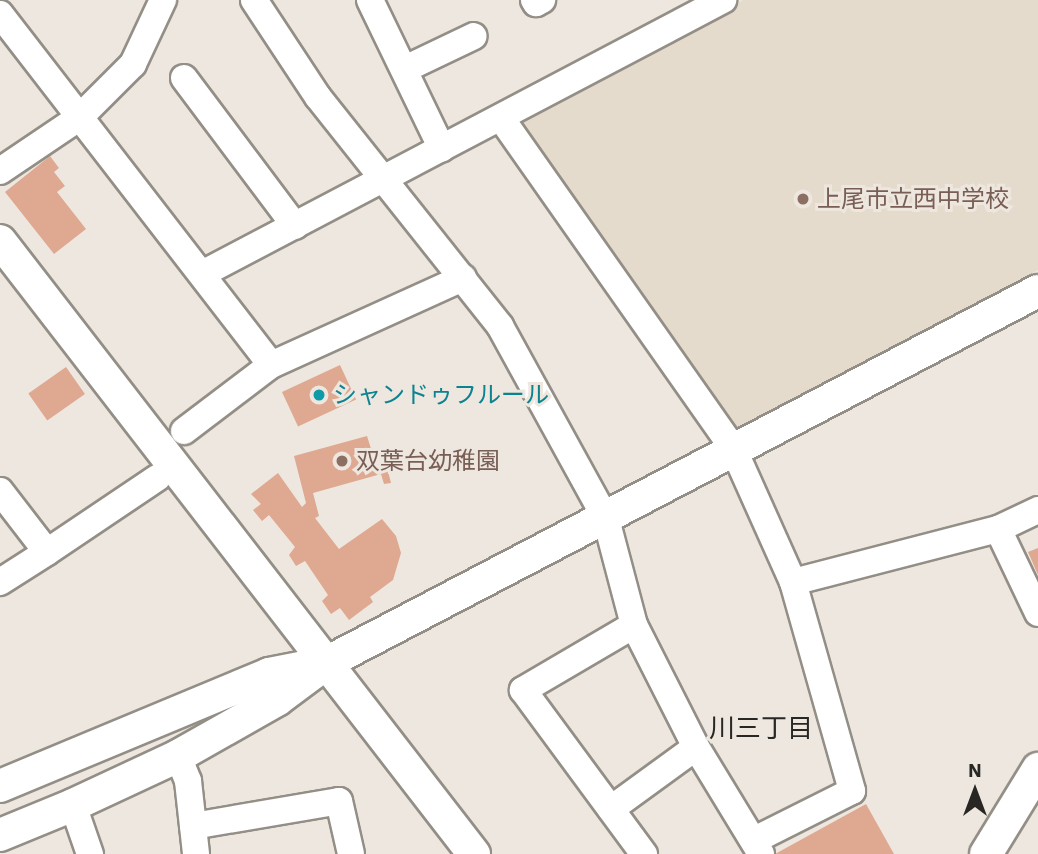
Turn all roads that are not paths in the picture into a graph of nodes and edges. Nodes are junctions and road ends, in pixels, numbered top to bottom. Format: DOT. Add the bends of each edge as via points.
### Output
graph roads {
  1 [pos="163,0"];
  2 [pos="254,0"];
  3 [pos="370,0"];
  4 [pos="534,0"];
  5 [pos="542,0"];
  6 [pos="721,0"];
  7 [pos="0,14"];
  8 [pos="474,36"];
  9 [pos="405,69"];
  10 [pos="184,78"];
  11 [pos="80,117"];
  12 [pos="501,118"];
  13 [pos="442,149"];
  14 [pos="0,171"];
  15 [pos="384,179"];
  16 [pos="295,226"];
  17 [pos="0,241"];
  18 [pos="202,274"];
  19 [pos="463,278"];
  20 [pos="1038,291"];
  21 [pos="271,365"];
  22 [pos="184,432"];
  23 [pos="733,448"];
  24 [pos="157,478"];
  25 [pos="0,491"];
  26 [pos="1038,510"];
  27 [pos="606,519"];
  28 [pos="998,529"];
  29 [pos="47,552"];
  30 [pos="0,582"];
  31 [pos="793,582"];
  32 [pos="1038,613"];
  33 [pos="634,625"];
  34 [pos="328,662"];
  35 [pos="696,747"];
  36 [pos="178,756"];
  37 [pos="1038,769"];
  38 [pos="0,786"];
  39 [pos="73,806"];
  40 [pos="611,810"];
  41 [pos="193,826"];
  42 [pos="0,835"];
  43 [pos="757,847"];
  44 [pos="633,850"];
  45 [pos="90,854"];
  46 [pos="196,854"];
  47 [pos="351,854"];
  48 [pos="474,854"];
  49 [pos="986,854"];
  1 -- 11 [label="street" via="133,64"];
  2 -- 15 [label="street" via="318,97"];
  3 -- 9 [label="street"];
  4 -- 5 [label="street"];
  6 -- 12 [label="street"];
  7 -- 11 [label="street"];
  8 -- 9 [label="street"];
  9 -- 13 [label="street"];
  10 -- 16 [label="street"];
  11 -- 14 [label="street"];
  11 -- 18 [label="street"];
  12 -- 13 [label="street"];
  12 -- 23 [label="street"];
  13 -- 15 [label="street"];
  15 -- 16 [label="street"];
  15 -- 19 [label="street"];
  16 -- 18 [label="street"];
  17 -- 34 [label="street"];
  18 -- 21 [label="street"];
  19 -- 21 [label="street"];
  19 -- 27 [label="street" via="500,326"];
  20 -- 23 [label="street"];
  21 -- 22 [label="street"];
  23 -- 27 [label="street"];
  23 -- 31 [label="street"];
  24 -- 29 [label="street"];
  25 -- 29 [label="street"];
  26 -- 28 [label="street"];
  27 -- 33 [label="street"];
  27 -- 34 [label="street"];
  28 -- 31 [label="street"];
  28 -- 32 [label="street"];
  29 -- 30 [label="street"];
  31 -- 43 [label="street" via="852,791"];
  33 -- 35 [label="street"];
  33 -- 40 [label="street" via="523,690"];
  34 -- 36 [label="street" via="277,700"];
  34 -- 38 [label="street" via="269,674"];
  34 -- 48 [label="street"];
  35 -- 40 [label="street"];
  35 -- 43 [label="street"];
  36 -- 39 [label="street"];
  36 -- 41 [label="street" via="188,781"];
  37 -- 49 [label="street"];
  39 -- 42 [label="street"];
  39 -- 45 [label="street"];
  40 -- 44 [label="street"];
  41 -- 46 [label="street"];
  41 -- 47 [label="street" via="339,802"];
}
